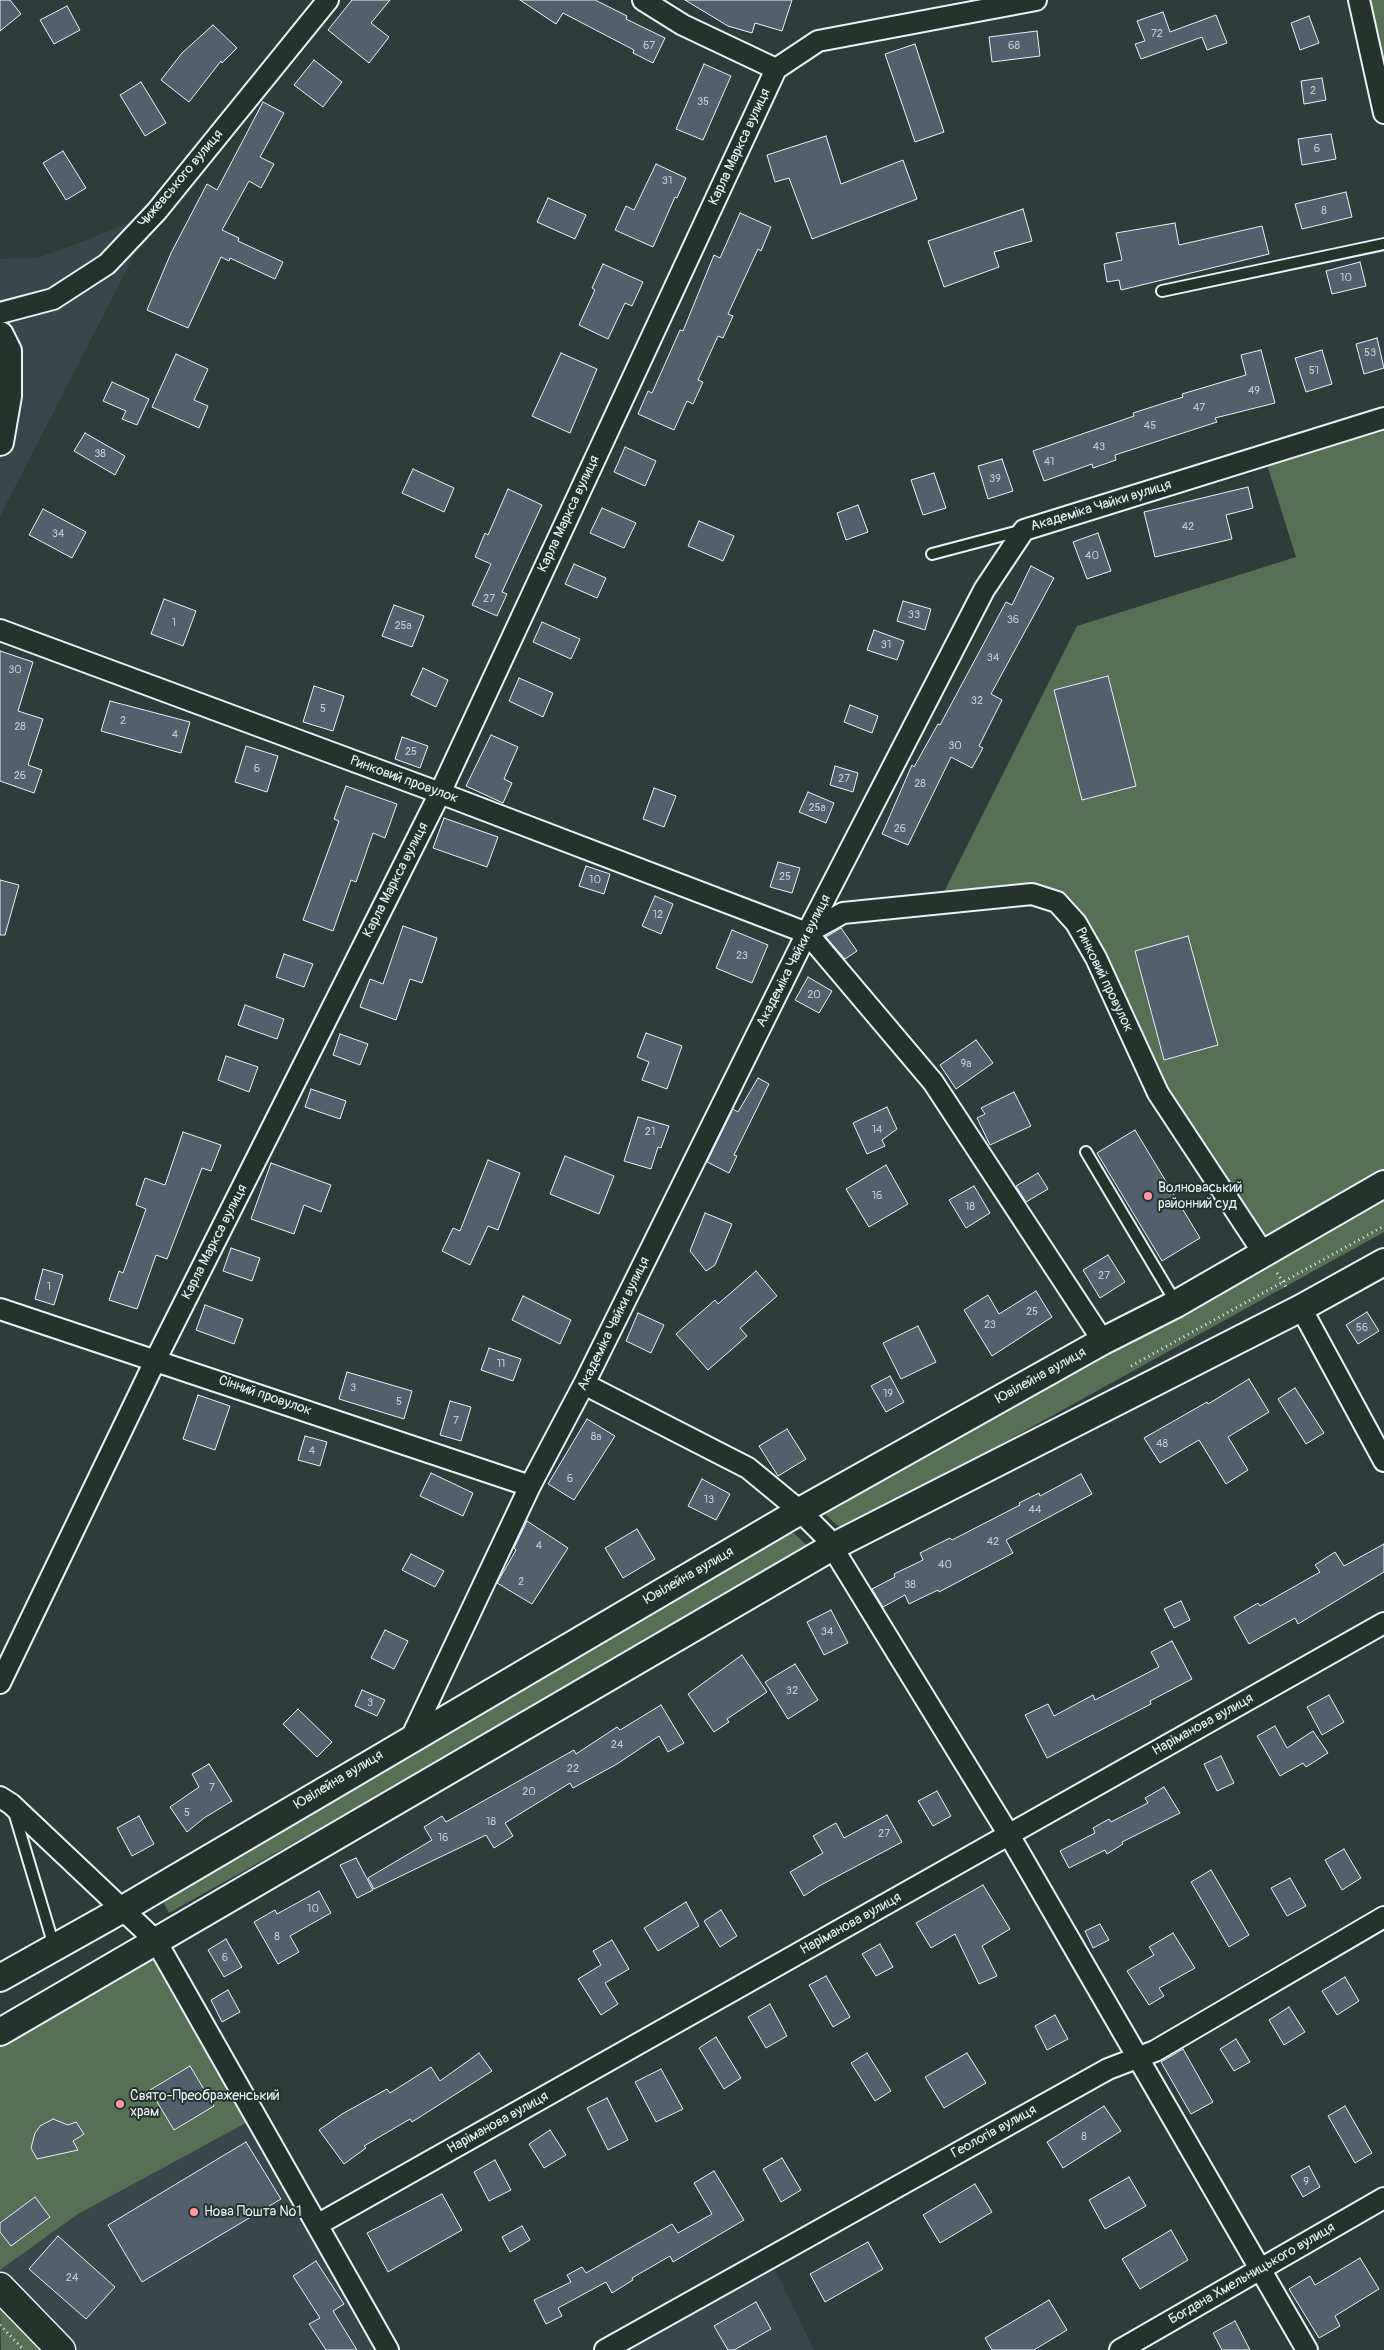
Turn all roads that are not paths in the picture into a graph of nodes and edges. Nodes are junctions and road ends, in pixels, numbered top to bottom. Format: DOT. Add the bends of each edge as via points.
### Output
graph roads {
  1 [pos="328,0"];
  2 [pos="643,0"];
  3 [pos="1036,0"];
  4 [pos="1359,0"];
  5 [pos="776,69"];
  6 [pos="1384,113"];
  7 [pos="1384,244"];
  8 [pos="1162,291"];
  9 [pos="0,313"];
  10 [pos="0,335"];
  11 [pos="1384,418"];
  12 [pos="0,442"];
  13 [pos="1024,530"];
  14 [pos="932,554"];
  15 [pos="0,630"];
  16 [pos="440,792"];
  17 [pos="807,933"];
  18 [pos="1086,1152"];
  19 [pos="1384,1184"];
  20 [pos="1264,1254"];
  21 [pos="1384,1262"];
  22 [pos="1176,1304"];
  23 [pos="1301,1308"];
  24 [pos="0,1309"];
  25 [pos="1103,1341"];
  26 [pos="156,1359"];
  27 [pos="584,1384"];
  28 [pos="1384,1460"];
  29 [pos="530,1486"];
  30 [pos="800,1511"];
  31 [pos="832,1547"];
  32 [pos="1384,1623"];
  33 [pos="0,1683"];
  34 [pos="411,1738"];
  35 [pos="6,1800"];
  36 [pos="1009,1835"];
  37 [pos="123,1909"];
  38 [pos="1384,1917"];
  39 [pos="156,1941"];
  40 [pos="55,1948"];
  41 [pos="0,1978"];
  42 [pos="0,2032"];
  43 [pos="1139,2057"];
  44 [pos="1384,2198"];
  45 [pos="317,2225"];
  46 [pos="1260,2268"];
  47 [pos="0,2286"];
  48 [pos="61,2350"];
  49 [pos="388,2350"];
  50 [pos="605,2350"];
  51 [pos="1120,2350"];
  52 [pos="1307,2350"];
  1 -- 9 [label="street, Чижевського вулиця" via="157,211 107,264 53,299"];
  2 -- 5 [label="street" via="683,25"];
  3 -- 5 [label="street" via="818,41"];
  4 -- 6 [label="street"];
  5 -- 16 [label="street, Карла Маркса вулиця"];
  7 -- 8 [label="lane"];
  10 -- 12 [label="street" via="8,351 8,396"];
  11 -- 13 [label="street, Академіка Чайки вулиця"];
  13 -- 14 [label="lane"];
  13 -- 17 [label="street, Академіка Чайки вулиця" via="984,590"];
  15 -- 16 [label="street, Ринковий провулок"];
  16 -- 17 [label="street, Ринковий провулок"];
  16 -- 26 [label="street, Карла Маркса вулиця"];
  17 -- 20 [label="street, Ринковий провулок" via="843,913 1032,894 1057,902 1076,923 1096,958 1158,1093"];
  17 -- 25 [label="street, Ринковий провулок" via="933,1082"];
  17 -- 27 [label="street, Академіка Чайки вулиця"];
  18 -- 22 [label="lane"];
  19 -- 20 [label="street, Ювілейна вулиця"];
  20 -- 22 [label="street, Ювілейна вулиця"];
  21 -- 23 [label="street"];
  22 -- 25 [label="street, Ювілейна вулиця"];
  23 -- 28 [label="street"];
  23 -- 31 [label="street"];
  24 -- 26 [label="street, Сінний провулок"];
  25 -- 30 [label="street, Ювілейна вулиця"];
  26 -- 29 [label="street, Сінний провулок"];
  26 -- 33 [label="street, Карла Маркса вулиця"];
  27 -- 29 [label="street, Академіка Чайки вулиця"];
  27 -- 30 [label="street" via="748,1468"];
  29 -- 34 [label="street, Академіка Чайки вулиця"];
  30 -- 31 [label="street"];
  30 -- 34 [label="street, Ювілейна вулиця"];
  31 -- 36 [label="street"];
  31 -- 39 [label="street"];
  32 -- 36 [label="street, Наріманова вулиця"];
  34 -- 37 [label="street, Ювілейна вулиця"];
  35 -- 37 [label="street"];
  35 -- 40 [label="lane"];
  36 -- 43 [label="street"];
  36 -- 45 [label="street, Наріманова вулиця"];
  37 -- 39 [label="street"];
  37 -- 40 [label="street, Ювілейна вулиця"];
  38 -- 43 [label="street, Геологів вулиця" via="1155,2051"];
  39 -- 42 [label="street"];
  39 -- 45 [label="street"];
  40 -- 41 [label="street, Ювілейна вулиця"];
  43 -- 46 [label="street"];
  43 -- 50 [label="street, Геологів вулиця" via="1108,2069"];
  44 -- 46 [label="street, Богдана Хмельницького вулиця"];
  45 -- 49 [label="street"];
  46 -- 51 [label="street, Богдана Хмельницького вулиця"];
  46 -- 52 [label="street"];
  47 -- 48 [label="main road"];
}
